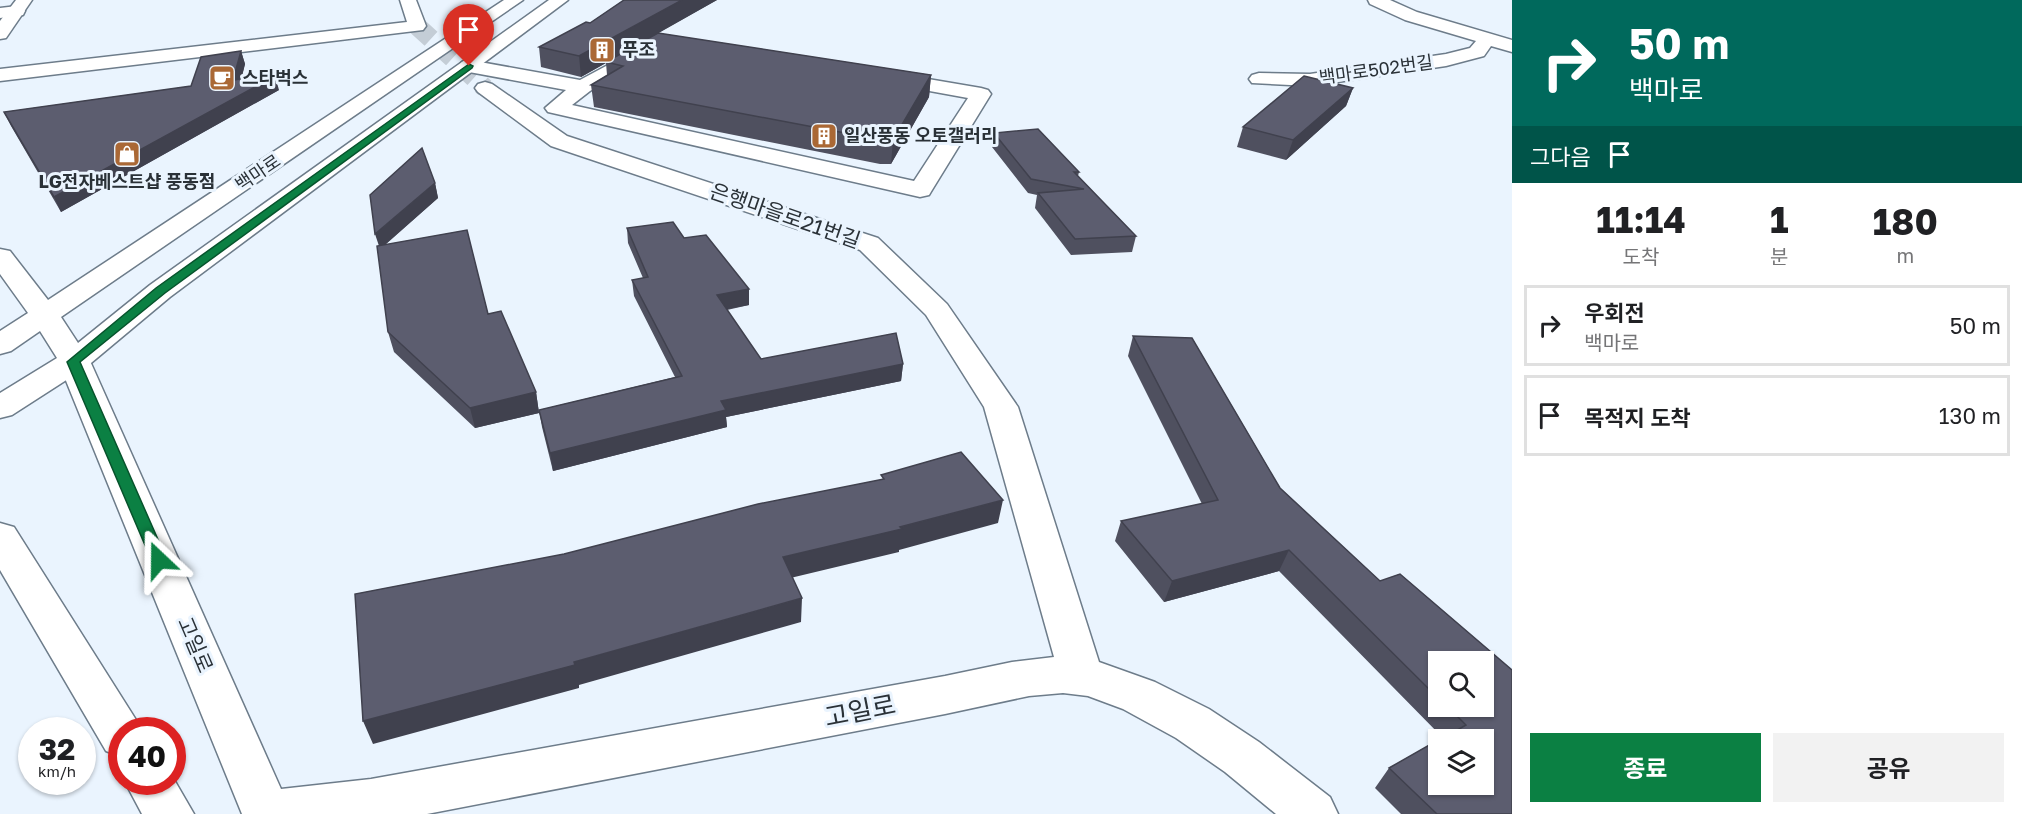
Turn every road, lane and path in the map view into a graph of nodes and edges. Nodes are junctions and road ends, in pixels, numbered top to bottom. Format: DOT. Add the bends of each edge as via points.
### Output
graph roads {
  1 [pos="408,0"];
  2 [pos="515,0"];
  3 [pos="560,0"];
  4 [pos="1376,0"];
  5 [pos="14,8"];
  6 [pos="0,34"];
  7 [pos="666,39"];
  8 [pos="1486,40"];
  9 [pos="1512,46"];
  10 [pos="865,74"];
  11 [pos="0,75"];
  12 [pos="477,77"];
  13 [pos="1259,79"];
  14 [pos="583,87"];
  15 [pos="0,257"];
  16 [pos="44,315"];
  17 [pos="0,345"];
  18 [pos="74,362"];
  19 [pos="0,408"];
  20 [pos="0,537"];
  21 [pos="1081,676"];
  22 [pos="110,717"];
  23 [pos="157,795"];
  24 [pos="372,808"];
  25 [pos="169,814"];
  26 [pos="267,814"];
  27 [pos="1312,814"];
  1 -- 11 [label="street" via="417,26"];
  2 -- 16 [label="street, 백마로"];
  3 -- 12 [label="street, 백마로"];
  4 -- 8 [label="street, 백마로502번길" via="1411,16"];
  5 -- 6 [label="street"];
  7 -- 14 [label="street"];
  8 -- 9 [label="street, 백마로502번길"];
  8 -- 13 [label="street, 백마로502번길" via="1477,52 1446,60 1310,80"];
  10 -- 14 [label="street" via="981,94 920,190 555,108"];
  12 -- 14 [label="street"];
  12 -- 18 [label="street, 백마로" via="160,291"];
  12 -- 21 [label="street, 은행마을로21번길" via="559,141 869,244 937,310 1002,407"];
  15 -- 16 [label="street, 고일로"];
  16 -- 17 [label="street, 백마로"];
  16 -- 18 [label="street, 고일로"];
  18 -- 19 [label="street, 백마로"];
  18 -- 26 [label="street, 고일로"];
  20 -- 22 [label="street"];
  21 -- 24 [label="street, 고일로" via="1032,677"];
  21 -- 27 [label="street, 고일로" via="1131,692 1184,717 1238,753"];
  23 -- 25 [label="street"];
  24 -- 26 [label="street, 고일로"];
}
